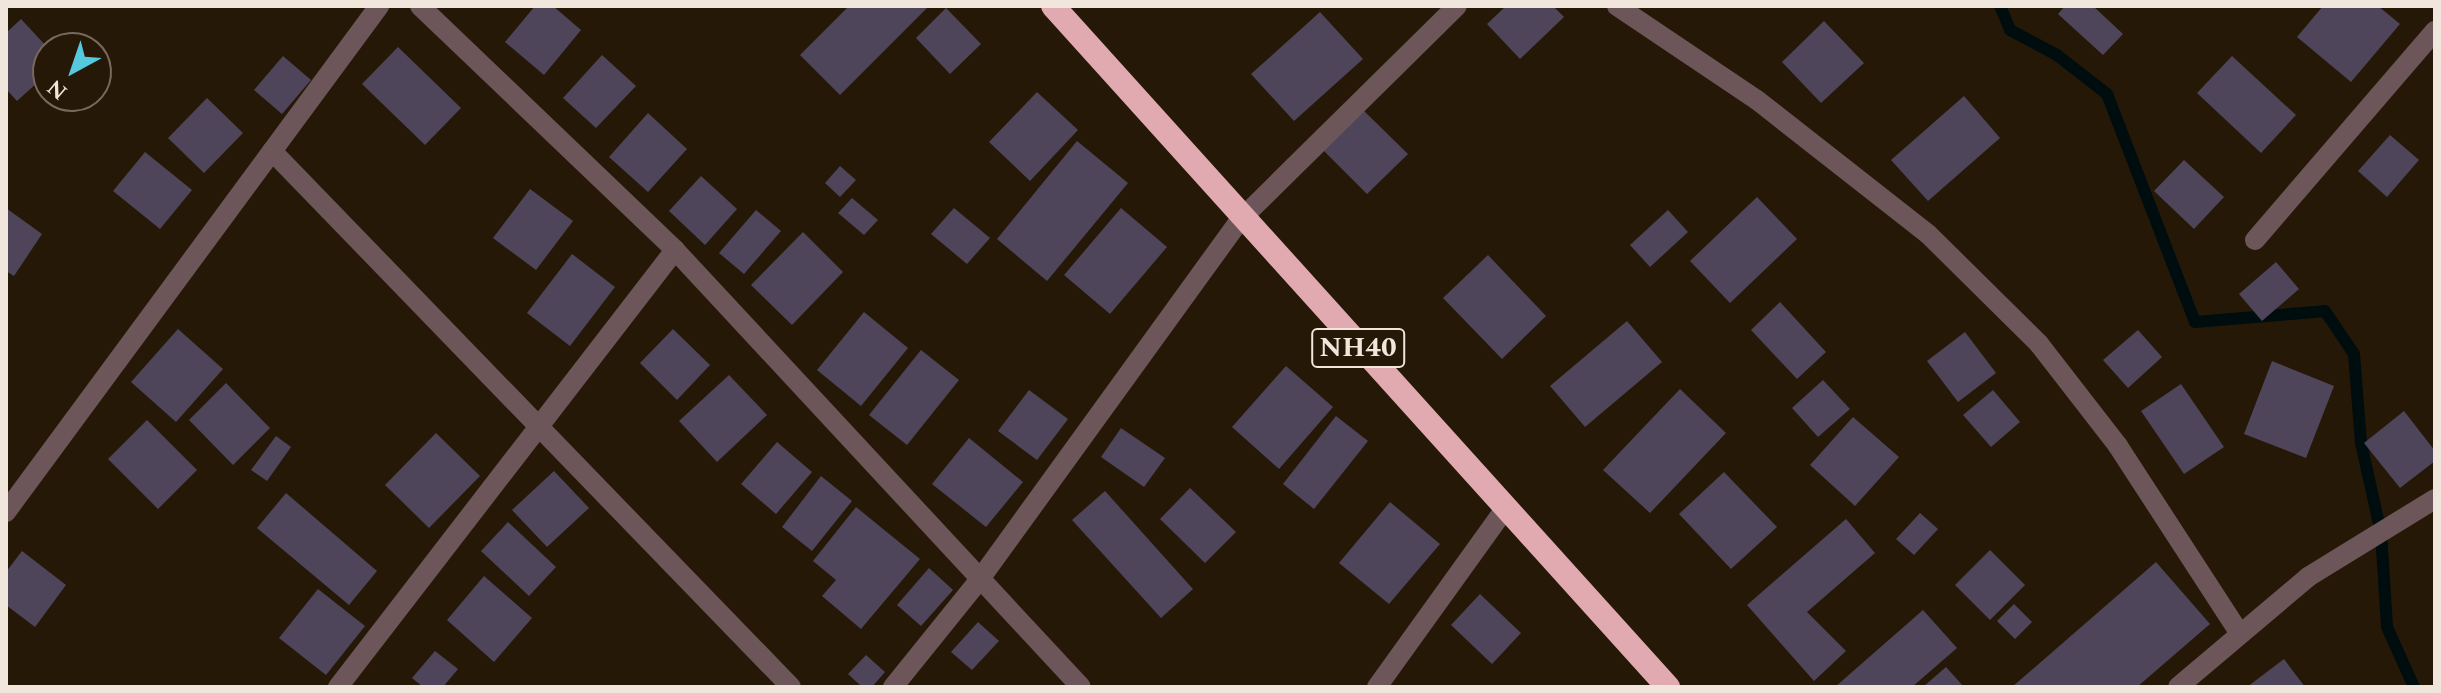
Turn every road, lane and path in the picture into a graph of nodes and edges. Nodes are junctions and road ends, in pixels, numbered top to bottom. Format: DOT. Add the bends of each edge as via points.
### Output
graph roads {
  1 [pos="379,6"];
  2 [pos="420,6"];
  3 [pos="1053,6"];
  4 [pos="1457,6"];
  5 [pos="1617,6"];
  6 [pos="2435,31"];
  7 [pos="272,151"];
  8 [pos="1241,219"];
  9 [pos="2255,240"];
  10 [pos="675,250"];
  11 [pos="538,426"];
  12 [pos="2435,499"];
  13 [pos="1504,510"];
  14 [pos="6,512"];
  15 [pos="980,579"];
  16 [pos="2240,634"];
  17 [pos="338,687"];
  18 [pos="791,687"];
  19 [pos="893,687"];
  20 [pos="1081,687"];
  21 [pos="1377,687"];
  22 [pos="1668,687"];
  23 [pos="2178,687"];
  1 -- 7 [label="street"];
  2 -- 10 [label="street"];
  3 -- 8 [label="highway, NH40"];
  4 -- 8 [label="street"];
  5 -- 16 [label="street" via="1757,100 1928,234 2039,344 2118,446"];
  6 -- 9 [label="street"];
  7 -- 11 [label="street"];
  7 -- 14 [label="street"];
  8 -- 13 [label="highway, NH40"];
  8 -- 15 [label="street"];
  10 -- 11 [label="street"];
  10 -- 15 [label="street"];
  11 -- 17 [label="street"];
  11 -- 18 [label="street"];
  12 -- 16 [label="street" via="2308,577"];
  13 -- 21 [label="street"];
  13 -- 22 [label="highway, NH40"];
  15 -- 19 [label="street"];
  15 -- 20 [label="street"];
  16 -- 23 [label="street"];
}
